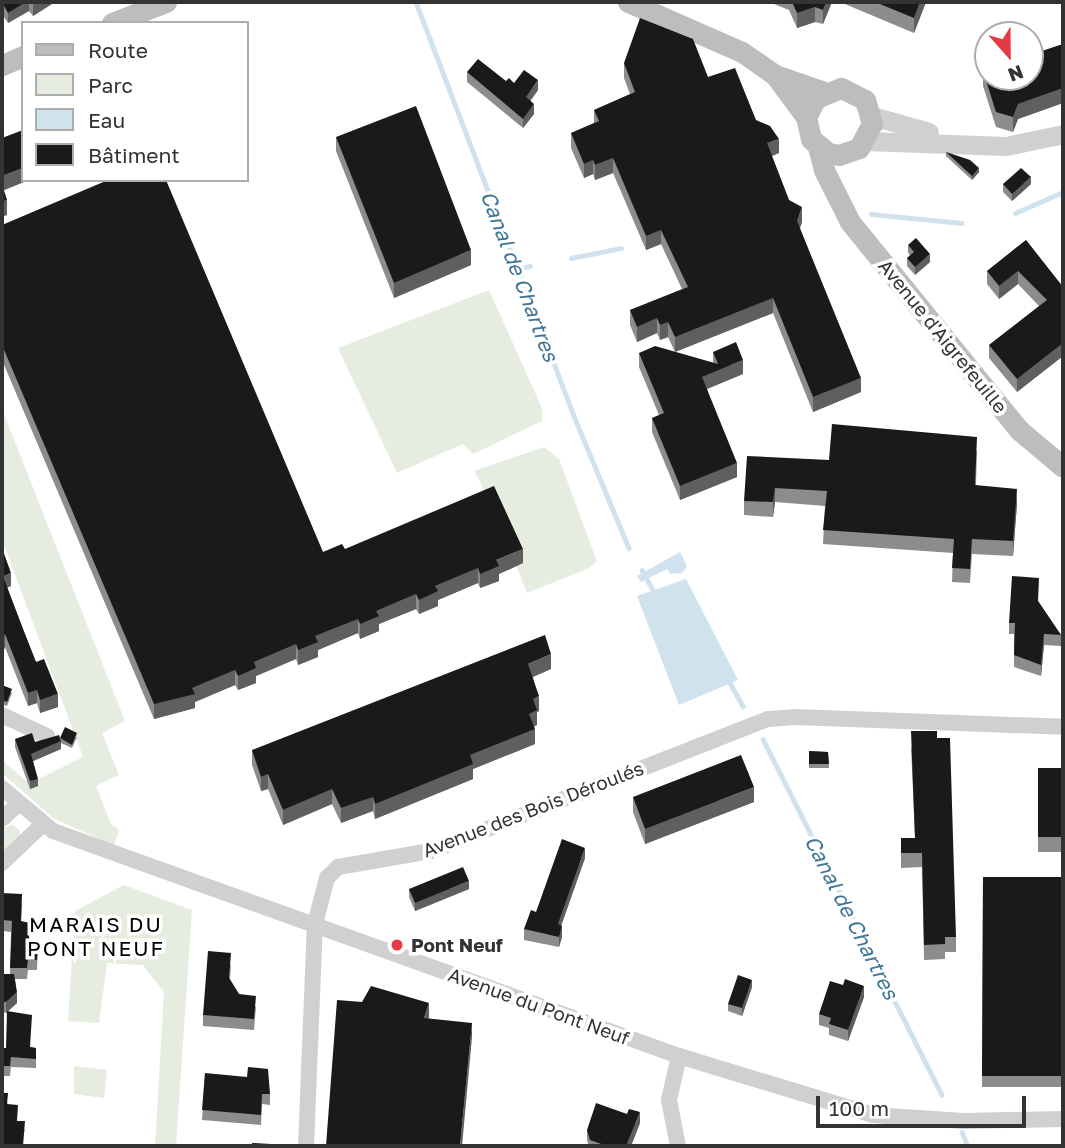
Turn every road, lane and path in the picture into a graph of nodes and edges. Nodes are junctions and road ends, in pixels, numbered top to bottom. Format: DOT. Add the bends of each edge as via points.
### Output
graph roads {
  1 [pos="166,2"];
  2 [pos="628,2"];
  3 [pos="117,21"];
  4 [pos="21,57"];
  5 [pos="2,65"];
  6 [pos="775,75"];
  7 [pos="824,92"];
  8 [pos="872,116"];
  9 [pos="806,117"];
  10 [pos="1063,134"];
  11 [pos="1006,146"];
  12 [pos="818,147"];
  13 [pos="858,147"];
  14 [pos="837,199"];
  15 [pos="1063,467"];
  16 [pos="2,715"];
  17 [pos="1063,727"];
  18 [pos="47,736"];
  19 [pos="2,788"];
  20 [pos="18,804"];
  21 [pos="2,819"];
  22 [pos="44,824"];
  23 [pos="2,863"];
  24 [pos="315,924"];
  25 [pos="679,1056"];
  26 [pos="1063,1119"];
  27 [pos="306,1146"];
  28 [pos="678,1146"];
  1 -- 3 [label="main road"];
  2 -- 6 [label="main road" via="742,52"];
  4 -- 5 [label="main road"];
  6 -- 7 [label="main road"];
  6 -- 9 [label="main road"];
  7 -- 8 [label="main road" via="841,88 858,94"];
  7 -- 9 [label="main road"];
  8 -- 11 [label="street" via="909,129"];
  8 -- 13 [label="main road"];
  9 -- 12 [label="main road" via="811,139"];
  10 -- 11 [label="street"];
  11 -- 13 [label="street"];
  12 -- 13 [label="main road" via="839,155"];
  12 -- 14 [label="main road, Avenue d'Aigrefeuille"];
  13 -- 14 [label="main road"];
  14 -- 15 [label="main road, Avenue d'Aigrefeuille" via="850,222 1019,430"];
  16 -- 18 [label="street"];
  17 -- 24 [label="street, Avenue des Bois Déroulés" via="795,716 768,719 431,851 338,867 327,878"];
  19 -- 20 [label="street, Avenue du Pont Neuf"];
  20 -- 21 [label="street"];
  20 -- 22 [label="street, Avenue du Pont Neuf"];
  22 -- 23 [label="street"];
  22 -- 24 [label="street, Avenue du Pont Neuf"];
  24 -- 25 [label="street, Avenue du Pont Neuf"];
  24 -- 27 [label="street, Avenue des Bois Déroulés"];
  25 -- 26 [label="street, Avenue du Pont Neuf" via="873,1115 964,1121"];
  25 -- 28 [label="street" via="669,1100"];
}
